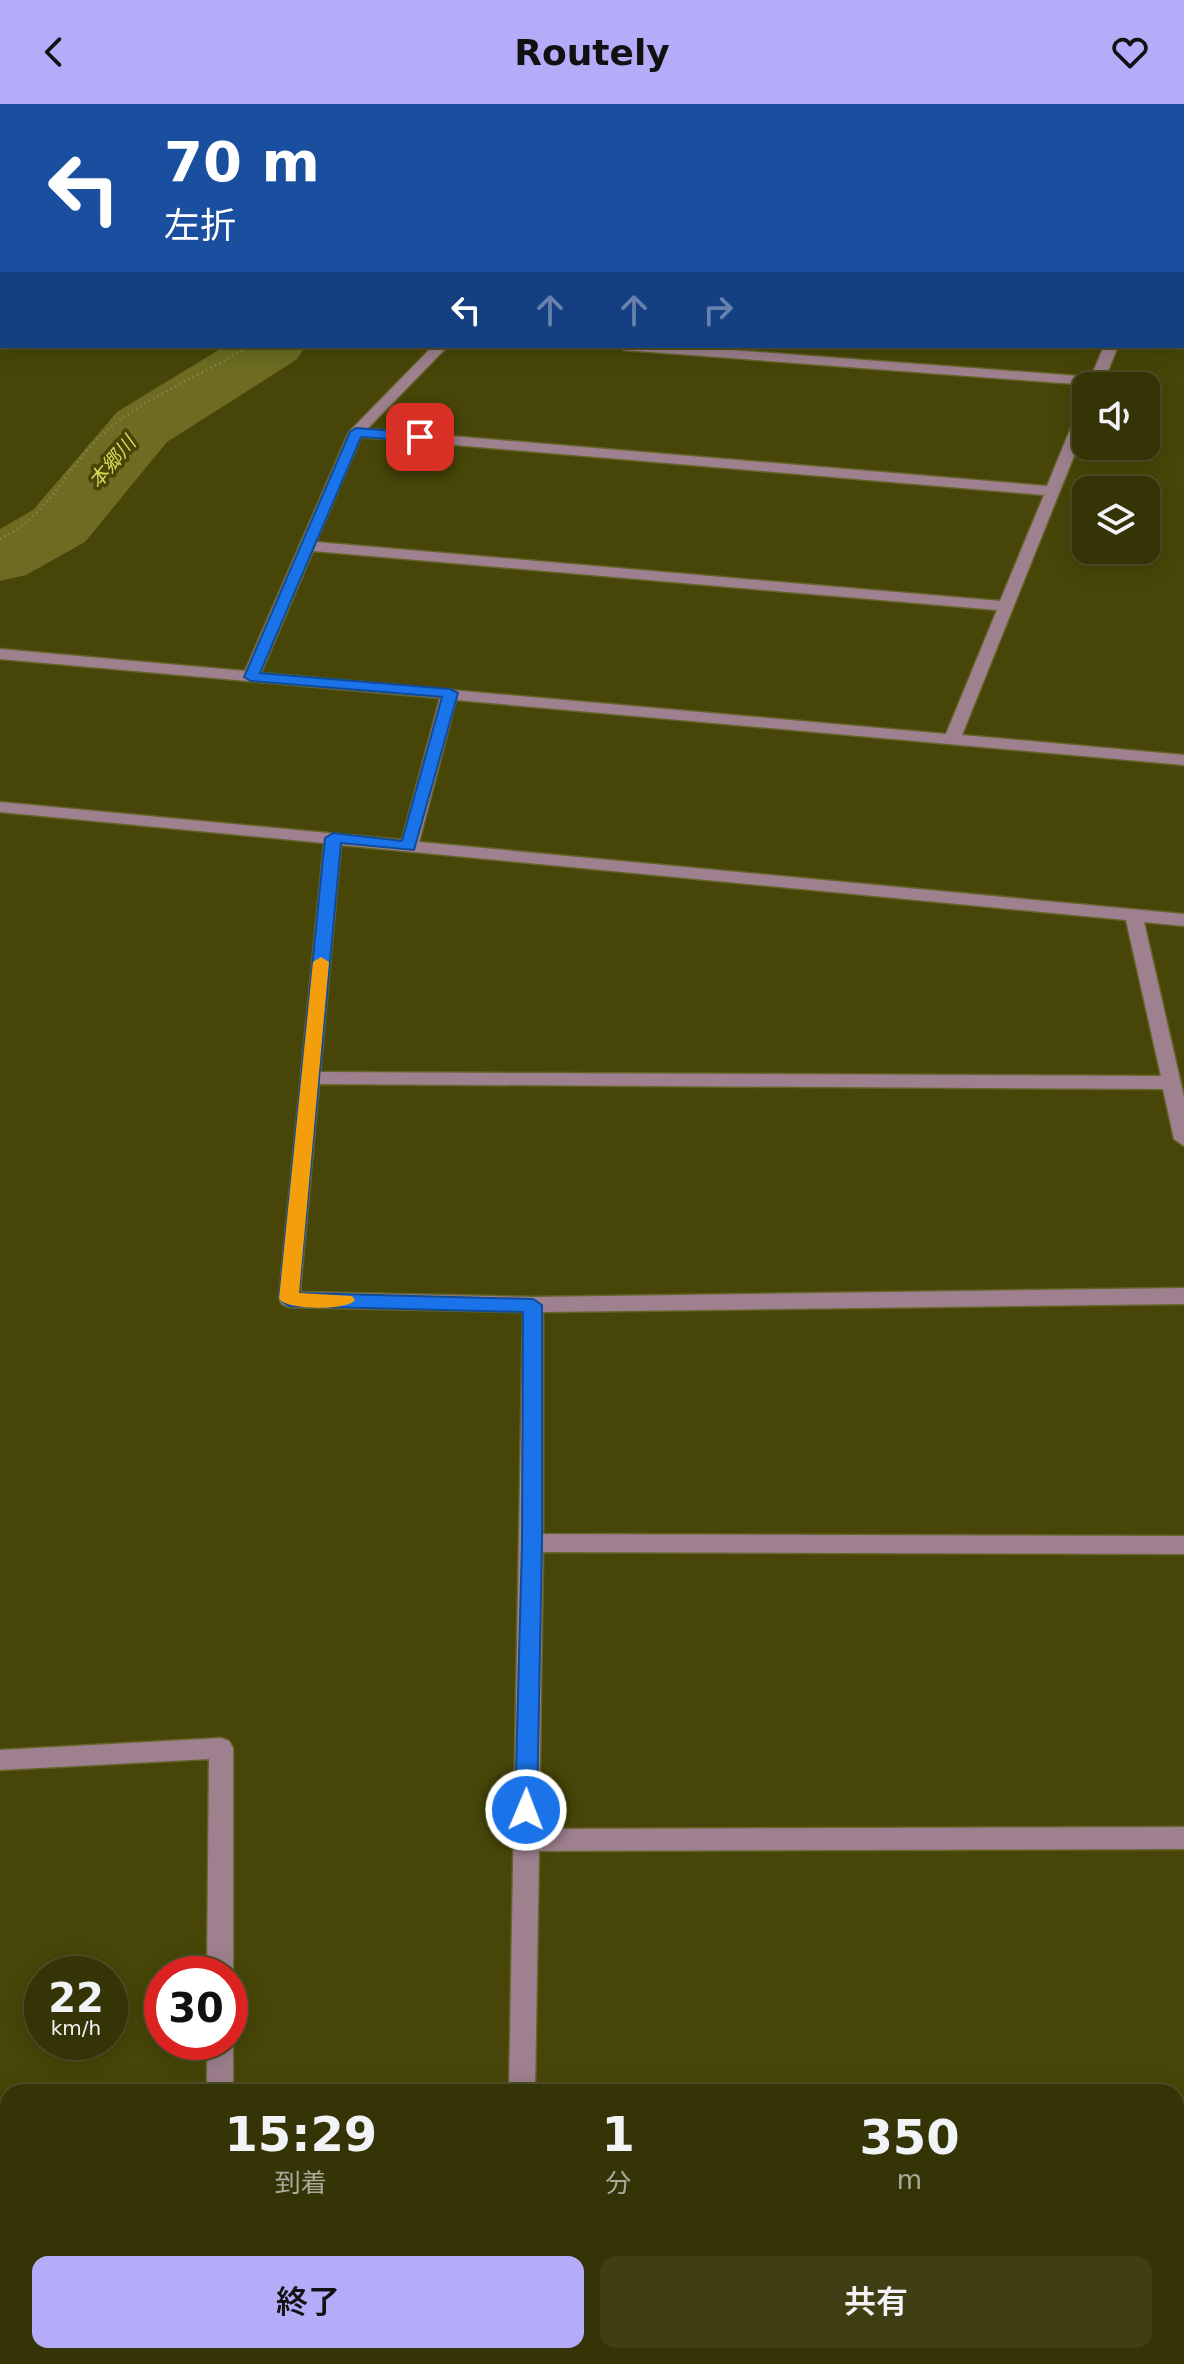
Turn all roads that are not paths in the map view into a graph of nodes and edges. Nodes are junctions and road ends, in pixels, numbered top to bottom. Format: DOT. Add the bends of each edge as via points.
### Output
graph roads {
  1 [pos="439,348"];
  2 [pos="649,348"];
  3 [pos="1110,348"];
  4 [pos="1100,372"];
  5 [pos="1072,382"];
  6 [pos="356,432"];
  7 [pos="1072,443"];
  8 [pos="1053,491"];
  9 [pos="306,546"];
  10 [pos="1004,606"];
  11 [pos="0,654"];
  12 [pos="251,677"];
  13 [pos="450,693"];
  14 [pos="953,737"];
  15 [pos="1184,760"];
  16 [pos="0,807"];
  17 [pos="333,838"];
  18 [pos="409,846"];
  19 [pos="1134,916"];
  20 [pos="1184,920"];
  21 [pos="310,1078"];
  22 [pos="1172,1083"];
  23 [pos="1184,1139"];
  24 [pos="1184,1296"];
  25 [pos="533,1305"];
  26 [pos="532,1543"];
  27 [pos="1184,1545"];
  28 [pos="0,1760"];
  29 [pos="1184,1838"];
  30 [pos="525,1840"];
  31 [pos="220,1956"];
  32 [pos="220,2060"];
  33 [pos="220,2084"];
  34 [pos="522,2084"];
  1 -- 6 [label="street"];
  2 -- 5 [label="street"];
  3 -- 4 [label="street"];
  6 -- 8 [label="street"];
  6 -- 9 [label="street"];
  7 -- 8 [label="street"];
  8 -- 10 [label="street"];
  9 -- 10 [label="street"];
  9 -- 12 [label="street"];
  10 -- 14 [label="street"];
  11 -- 12 [label="street"];
  12 -- 13 [label="street"];
  13 -- 14 [label="street"];
  13 -- 18 [label="street"];
  14 -- 15 [label="street"];
  16 -- 17 [label="street"];
  17 -- 18 [label="street"];
  17 -- 21 [label="street"];
  18 -- 19 [label="street"];
  19 -- 20 [label="street"];
  19 -- 22 [label="street"];
  21 -- 22 [label="street"];
  21 -- 25 [label="street" via="289,1299"];
  22 -- 23 [label="street"];
  24 -- 25 [label="street"];
  25 -- 26 [label="street"];
  26 -- 27 [label="street"];
  26 -- 30 [label="street"];
  28 -- 31 [label="street" via="221,1748"];
  29 -- 30 [label="street"];
  30 -- 34 [label="street"];
  32 -- 33 [label="street"];
}
